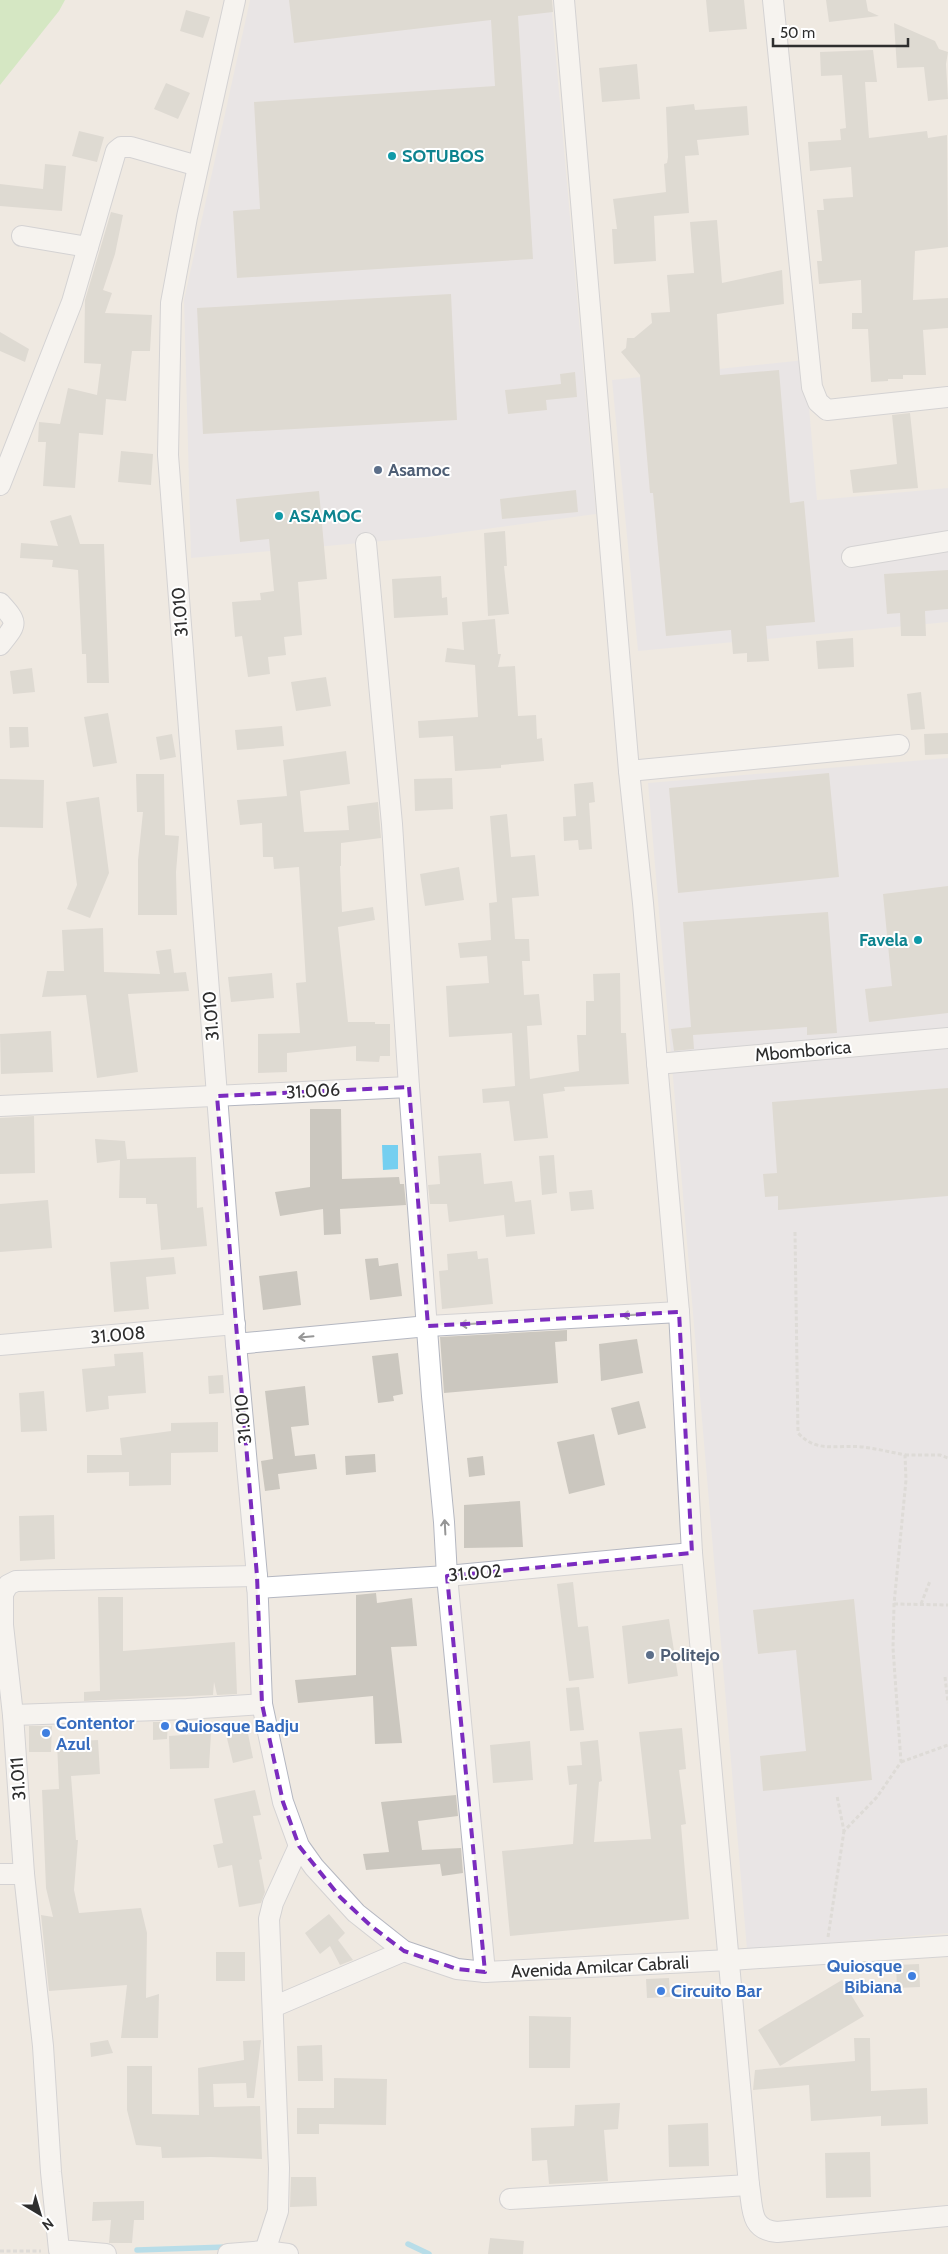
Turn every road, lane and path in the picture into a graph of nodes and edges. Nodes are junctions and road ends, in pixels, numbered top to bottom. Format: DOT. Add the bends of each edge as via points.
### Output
graph roads {
  1 [pos="236,0"];
  2 [pos="564,0"];
  3 [pos="773,0"];
  4 [pos="198,166"];
  5 [pos="22,236"];
  6 [pos="88,247"];
  7 [pos="948,397"];
  8 [pos="0,485"];
  9 [pos="948,541"];
  10 [pos="366,542"];
  11 [pos="852,557"];
  12 [pos="0,603"];
  13 [pos="0,645"];
  14 [pos="899,745"];
  15 [pos="630,771"];
  16 [pos="948,1038"];
  17 [pos="657,1064"];
  18 [pos="409,1087"];
  19 [pos="217,1096"];
  20 [pos="0,1106"];
  21 [pos="794,1232"];
  22 [pos="679,1312"];
  23 [pos="428,1326"];
  24 [pos="236,1334"];
  25 [pos="0,1345"];
  26 [pos="905,1455"];
  27 [pos="948,1458"];
  28 [pos="692,1553"];
  29 [pos="447,1576"];
  30 [pos="930,1581"];
  31 [pos="257,1582"];
  32 [pos="894,1604"];
  33 [pos="921,1604"];
  34 [pos="948,1606"];
  35 [pos="2,1625"];
  36 [pos="945,1677"];
  37 [pos="948,1703"];
  38 [pos="262,1704"];
  39 [pos="13,1715"];
  40 [pos="948,1745"];
  41 [pos="901,1762"];
  42 [pos="837,1796"];
  43 [pos="844,1832"];
  44 [pos="299,1846"];
  45 [pos="0,1874"];
  46 [pos="24,1874"];
  47 [pos="948,1946"];
  48 [pos="404,1952"];
  49 [pos="826,1953"];
  50 [pos="730,1960"];
  51 [pos="485,1972"];
  52 [pos="273,2007"];
  53 [pos="749,2185"];
  54 [pos="510,2199"];
  55 [pos="948,2216"];
  56 [pos="59,2250"];
  57 [pos="0,2251"];
  58 [pos="265,2251"];
  59 [pos="106,2254"];
  60 [pos="228,2254"];
  61 [pos="288,2254"];
  1 -- 4 [label="street, 31.010"];
  2 -- 15 [label="street"];
  3 -- 7 [label="street" via="812,387 818,402 827,410"];
  4 -- 6 [label="street" via="121,147 116,152"];
  4 -- 19 [label="street, 31.010" via="171,303 168,455"];
  5 -- 6 [label="street"];
  6 -- 8 [label="street" via="72,302"];
  9 -- 11 [label="street"];
  10 -- 18 [label="street" via="392,824"];
  12 -- 13 [label="street" via="12,614 14,621 13,628"];
  14 -- 15 [label="street"];
  15 -- 17 [label="street"];
  16 -- 17 [label="street, Mbomborica"];
  17 -- 22 [label="street"];
  18 -- 19 [label="street, 31.006"];
  18 -- 23 [label="street"];
  19 -- 20 [label="street, 31.006"];
  19 -- 24 [label="street, 31.010"];
  21 -- 26 [label="path" via="798,1433 807,1442 828,1448 861,1447"];
  22 -- 23 [label="street, 31.008, one-way"];
  22 -- 28 [label="street"];
  23 -- 24 [label="street, 31.008, one-way"];
  29 -- 23 [label="street, one-way"];
  24 -- 25 [label="street, 31.008"];
  24 -- 31 [label="street, 31.010"];
  26 -- 27 [label="path"];
  26 -- 32 [label="path" via="906,1480"];
  28 -- 29 [label="street, 31.002"];
  28 -- 50 [label="street"];
  29 -- 31 [label="street, 31.002"];
  29 -- 51 [label="street"];
  30 -- 33 [label="path"];
  31 -- 35 [label="street, 31.002" via="16,1582 8,1585 3,1594"];
  31 -- 38 [label="street, 31.010"];
  32 -- 33 [label="path"];
  32 -- 41 [label="path"];
  33 -- 34 [label="path"];
  35 -- 39 [label="street, 31.011"];
  36 -- 37 [label="path"];
  38 -- 39 [label="street"];
  38 -- 44 [label="street, Avenida Amilcar Cabrali" via="283,1802"];
  39 -- 46 [label="street, 31.011"];
  40 -- 41 [label="path"];
  41 -- 43 [label="path" via="877,1797"];
  42 -- 43 [label="path"];
  43 -- 49 [label="path"];
  44 -- 48 [label="street, Avenida Amilcar Cabrali" via="351,1908"];
  44 -- 52 [label="street" via="272,1902 269,1919"];
  45 -- 46 [label="street"];
  46 -- 56 [label="street, 31.011" via="43,2046"];
  47 -- 49 [label="street, Avenida Amilcar Cabrali"];
  48 -- 51 [label="street, Avenida Amilcar Cabrali" via="457,1968"];
  48 -- 52 [label="street"];
  49 -- 50 [label="street, Avenida Amilcar Cabrali"];
  50 -- 51 [label="street, Avenida Amilcar Cabrali"];
  50 -- 53 [label="street"];
  52 -- 58 [label="street" via="278,2211"];
  53 -- 54 [label="street"];
  53 -- 55 [label="street" via="755,2220 766,2231"];
  56 -- 57 [label="path"];
  56 -- 59 [label="street"];
  58 -- 60 [label="street"];
  58 -- 61 [label="street"];
}
